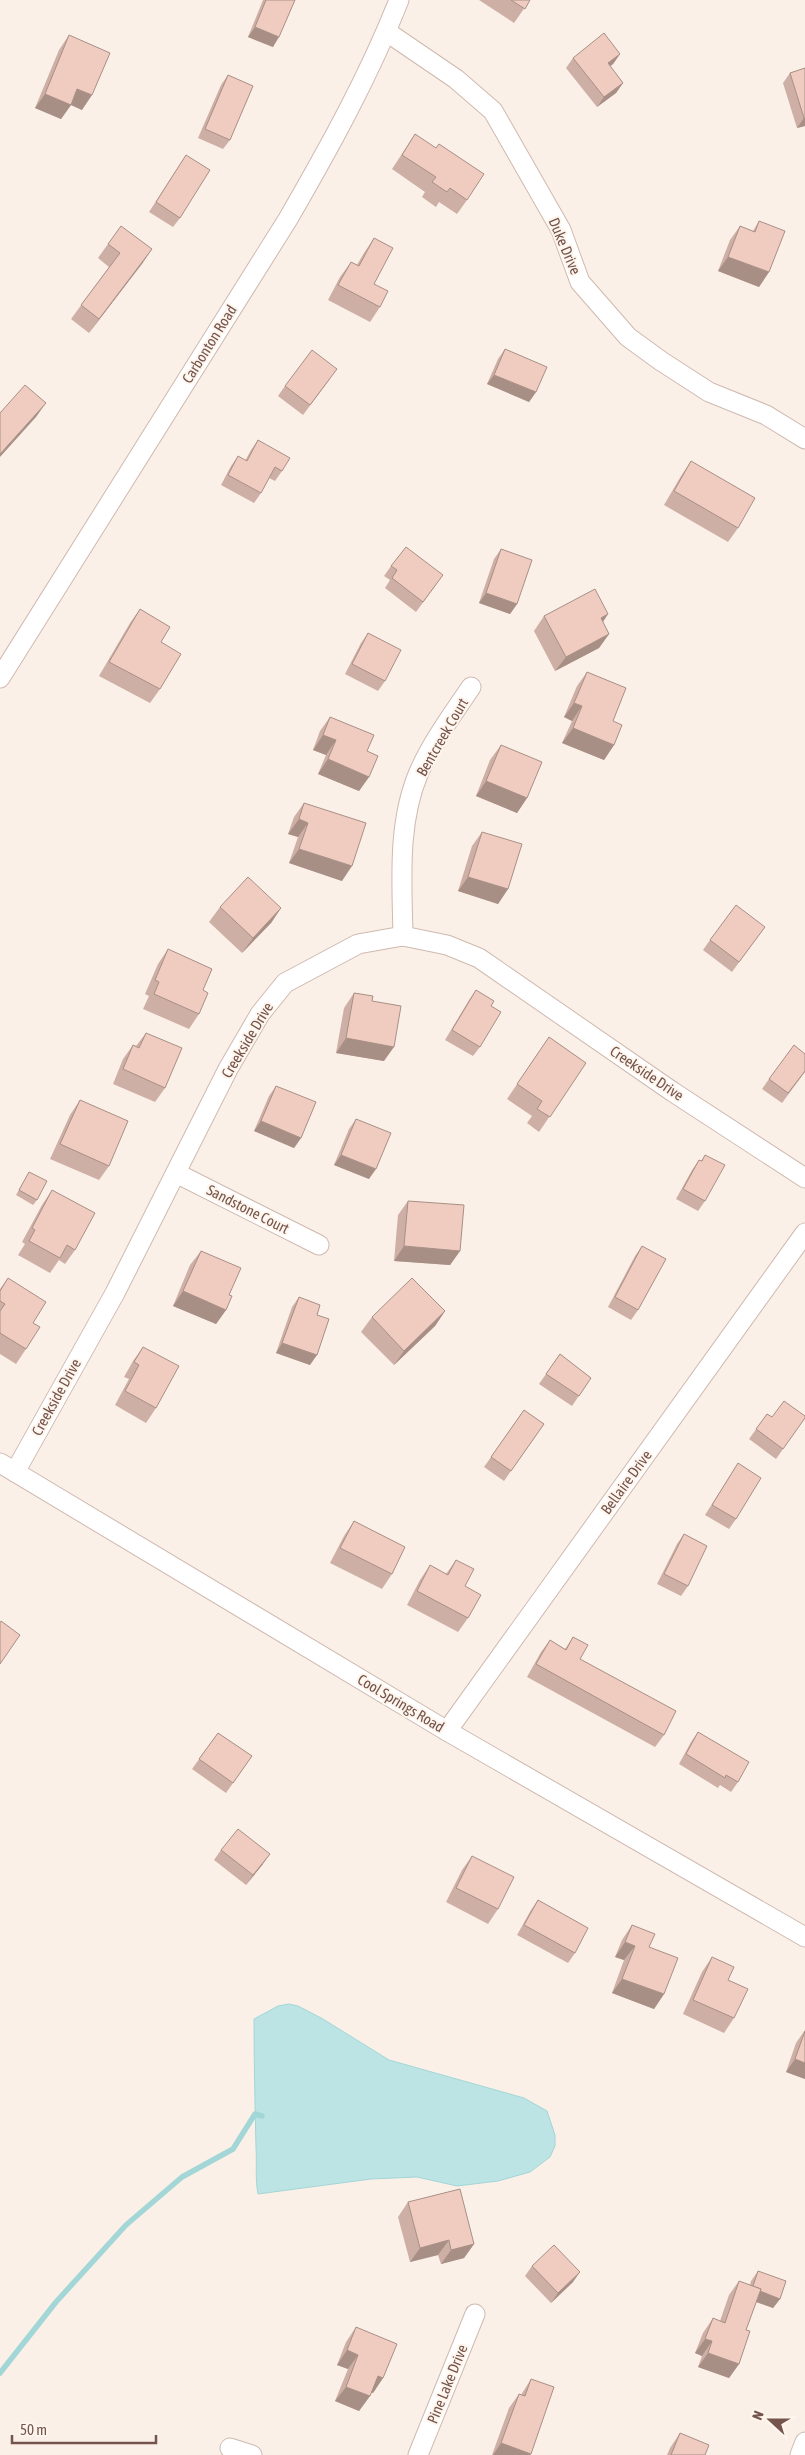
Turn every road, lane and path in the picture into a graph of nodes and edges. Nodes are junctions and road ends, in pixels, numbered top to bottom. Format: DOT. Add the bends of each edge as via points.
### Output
graph roads {
  1 [pos="399,0"];
  2 [pos="387,32"];
  3 [pos="805,439"];
  4 [pos="0,678"];
  5 [pos="471,686"];
  6 [pos="403,936"];
  7 [pos="176,1172"];
  8 [pos="805,1178"];
  9 [pos="805,1233"];
  10 [pos="319,1245"];
  11 [pos="8,1467"];
  12 [pos="447,1731"];
  13 [pos="805,1937"];
  14 [pos="475,2314"];
  15 [pos="805,2442"];
  16 [pos="230,2448"];
  17 [pos="252,2455"];
  18 [pos="418,2455"];
  19 [pos="800,2455"];
  1 -- 2 [label="street, Carbonton Road"];
  2 -- 3 [label="street, Duke Drive" via="456,79 493,111 561,230 580,282 628,337 709,392 766,415"];
  2 -- 4 [label="street, Carbonton Road" via="288,219"];
  5 -- 6 [label="street, Bentcreek Court" via="419,772 408,810 403,844"];
  6 -- 7 [label="street, Creekside Drive" via="358,944 285,983 260,1014 228,1069"];
  6 -- 8 [label="street, Creekside Drive" via="447,945 479,958"];
  7 -- 10 [label="street, Sandstone Court"];
  7 -- 11 [label="street, Creekside Drive" via="115,1293"];
  9 -- 12 [label="street, Bellaire Drive"];
  11 -- 12 [label="street, Cool Springs Road"];
  12 -- 13 [label="street, Cool Springs Road"];
  14 -- 18 [label="street, Pine Lake Drive"];
  15 -- 19 [label="street"];
  16 -- 17 [label="street"];
}
